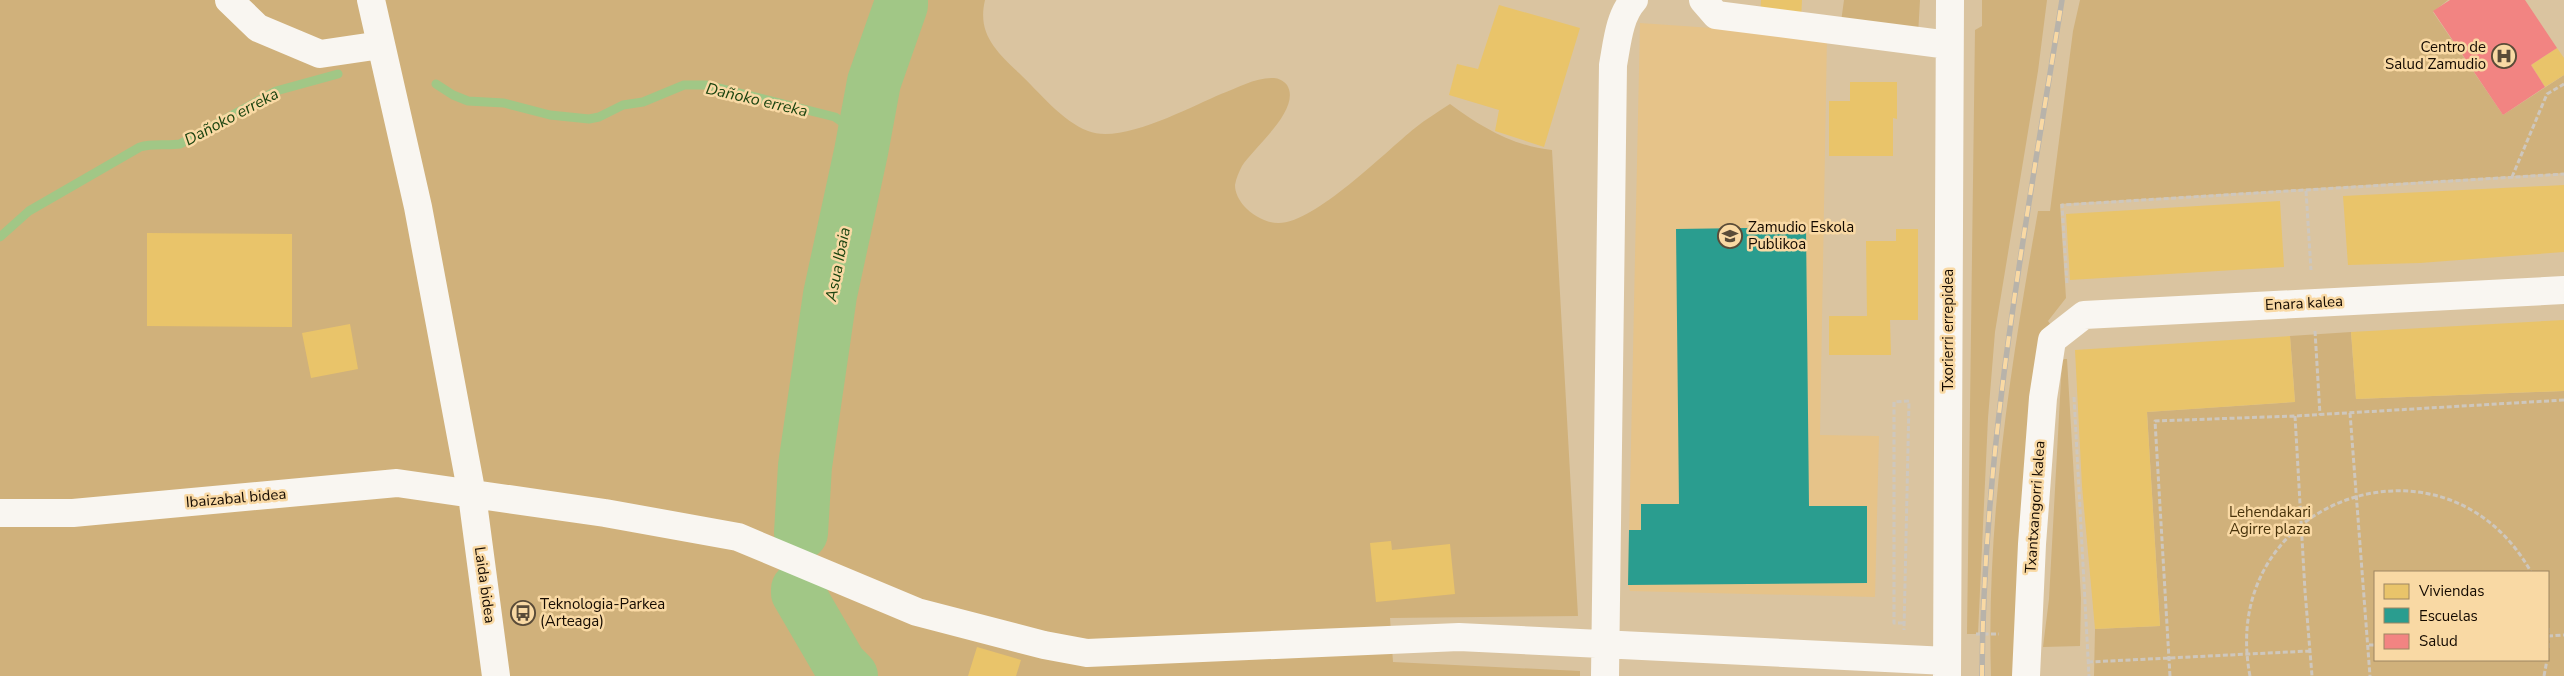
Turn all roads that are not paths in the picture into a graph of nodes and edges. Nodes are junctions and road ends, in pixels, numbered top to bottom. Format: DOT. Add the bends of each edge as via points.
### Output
graph roads {
  1 [pos="229,0"];
  2 [pos="371,0"];
  3 [pos="1634,0"];
  4 [pos="1703,0"];
  5 [pos="1950,0"];
  6 [pos="381,45"];
  7 [pos="1950,45"];
  8 [pos="2564,290"];
  9 [pos="2052,340"];
  10 [pos="472,495"];
  11 [pos="0,513"];
  12 [pos="1604,645"];
  13 [pos="1947,668"];
  14 [pos="496,676"];
  15 [pos="1605,676"];
  16 [pos="2026,676"];
  1 -- 6 [label="street" via="258,28 320,54"];
  2 -- 6 [label="street, Laida bidea"];
  3 -- 12 [label="street" via="1628,6 1621,27 1613,65"];
  4 -- 7 [label="street" via="1716,15"];
  5 -- 7 [label="street, Txorierri errepidea"];
  6 -- 10 [label="street, Laida bidea" via="418,207"];
  7 -- 13 [label="street, Txorierri errepidea"];
  8 -- 9 [label="street, Enara kalea" via="2084,315"];
  9 -- 16 [label="street, Txantxangorri kalea" via="2043,398"];
  10 -- 11 [label="street, Ibaizabal bidea" via="397,483 73,513"];
  10 -- 12 [label="street, Ibaizabal bidea" via="605,513 738,537 918,612 1087,653 1459,637"];
  10 -- 14 [label="street, Laida bidea"];
  12 -- 13 [label="street, Ibaizabal bidea"];
  12 -- 15 [label="street"];
}
